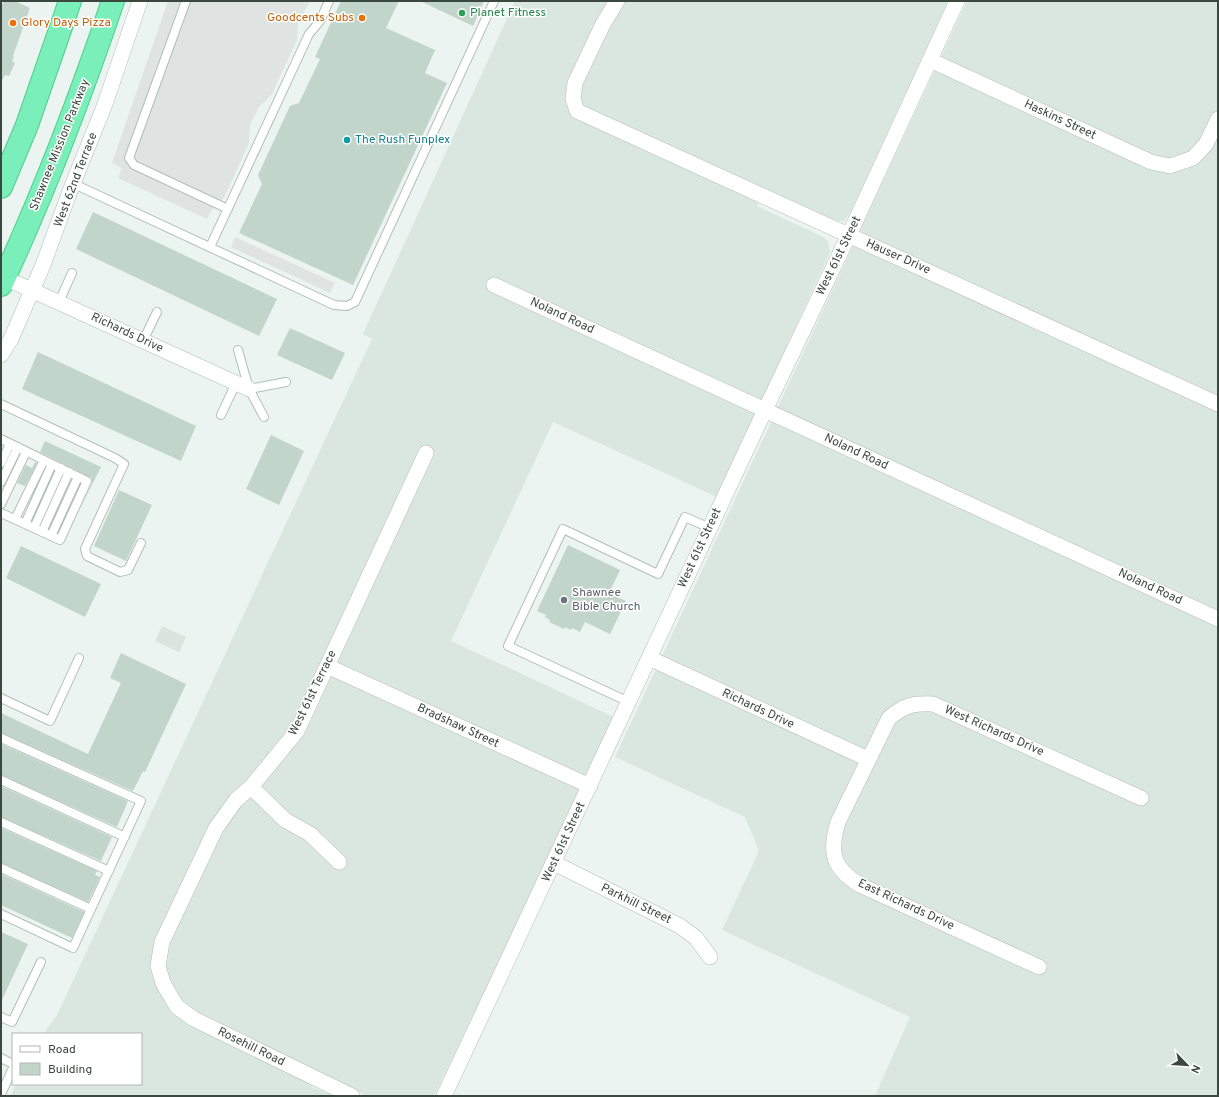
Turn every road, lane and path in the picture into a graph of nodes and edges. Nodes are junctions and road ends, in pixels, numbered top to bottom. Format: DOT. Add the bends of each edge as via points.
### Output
graph roads {
  1 [pos="70,1"];
  2 [pos="113,1"];
  3 [pos="140,1"];
  4 [pos="186,1"];
  5 [pos="329,1"];
  6 [pos="494,1"];
  7 [pos="617,1"];
  8 [pos="957,1"];
  9 [pos="930,60"];
  10 [pos="1218,119"];
  11 [pos="74,184"];
  12 [pos="1,187"];
  13 [pos="228,209"];
  14 [pos="848,235"];
  15 [pos="210,247"];
  16 [pos="72,273"];
  17 [pos="2,276"];
  18 [pos="494,285"];
  19 [pos="33,290"];
  20 [pos="59,302"];
  21 [pos="156,312"];
  22 [pos="143,341"];
  23 [pos="238,350"];
  24 [pos="1,355"];
  25 [pos="286,382"];
  26 [pos="243,386"];
  27 [pos="1,404"];
  28 [pos="1218,404"];
  29 [pos="765,410"];
  30 [pos="221,415"];
  31 [pos="264,417"];
  32 [pos="1,440"];
  33 [pos="14,446"];
  34 [pos="26,452"];
  35 [pos="426,453"];
  36 [pos="44,460"];
  37 [pos="1,463"];
  38 [pos="52,464"];
  39 [pos="65,470"];
  40 [pos="1,482"];
  41 [pos="1,504"];
  42 [pos="1,513"];
  43 [pos="15,520"];
  44 [pos="25,524"];
  45 [pos="34,528"];
  46 [pos="710,528"];
  47 [pos="42,532"];
  48 [pos="141,544"];
  49 [pos="1218,619"];
  50 [pos="79,658"];
  51 [pos="649,658"];
  52 [pos="327,666"];
  53 [pos="1,698"];
  54 [pos="628,702"];
  55 [pos="1,738"];
  56 [pos="868,759"];
  57 [pos="1,780"];
  58 [pos="590,786"];
  59 [pos="251,787"];
  60 [pos="1141,798"];
  61 [pos="1,822"];
  62 [pos="125,837"];
  63 [pos="339,862"];
  64 [pos="554,863"];
  65 [pos="1,868"];
  66 [pos="109,871"];
  67 [pos="91,909"];
  68 [pos="1,914"];
  69 [pos="710,957"];
  70 [pos="41,962"];
  71 [pos="1039,967"];
  72 [pos="163,983"];
  73 [pos="1,1017"];
  74 [pos="1,1058"];
  75 [pos="12,1064"];
  76 [pos="12,1070"];
  77 [pos="1,1094"];
  78 [pos="352,1096"];
  79 [pos="444,1096"];
  1 -- 12 [label="highway" via="27,125"];
  2 -- 17 [label="highway, Shawnee Mission Parkway" via="58,152"];
  3 -- 11 [label="street, West 62nd Terrace" via="105,104"];
  4 -- 13 [label="lane" via="129,158 134,165"];
  5 -- 13 [label="lane" via="320,20 309,34"];
  6 -- 15 [label="lane" via="356,302 347,306 334,305"];
  7 -- 14 [label="street, Hauser Drive" via="575,83 573,99 577,111"];
  8 -- 9 [label="street, West 61st Street"];
  9 -- 10 [label="street, Haskins Street" via="1151,162 1170,166 1192,158 1206,144"];
  9 -- 14 [label="street, West 61st Street"];
  11 -- 15 [label="lane"];
  11 -- 19 [label="street, West 62nd Terrace"];
  13 -- 15 [label="lane"];
  14 -- 28 [label="street, Hauser Drive"];
  14 -- 29 [label="street, West 61st Street"];
  16 -- 20 [label="lane"];
  17 -- 19 [label="street, Richards Drive"];
  18 -- 29 [label="street, Noland Road"];
  19 -- 20 [label="street, Richards Drive"];
  19 -- 24 [label="street, West 62nd Terrace"];
  20 -- 22 [label="street, Richards Drive"];
  21 -- 22 [label="lane"];
  22 -- 26 [label="street, Richards Drive"];
  23 -- 26 [label="lane"];
  25 -- 26 [label="lane"];
  26 -- 30 [label="lane"];
  26 -- 31 [label="lane"];
  27 -- 48 [label="lane" via="124,464 84,549 88,556 120,572 128,570"];
  29 -- 46 [label="street, West 61st Street"];
  29 -- 49 [label="street, Noland Road"];
  32 -- 33 [label="lane"];
  33 -- 34 [label="lane"];
  33 -- 37 [label="lane"];
  33 -- 40 [label="lane"];
  34 -- 36 [label="lane"];
  34 -- 41 [label="lane"];
  35 -- 52 [label="street, West 61st Terrace"];
  36 -- 38 [label="lane"];
  36 -- 43 [label="lane"];
  38 -- 39 [label="lane"];
  38 -- 44 [label="lane"];
  39 -- 45 [label="lane"];
  39 -- 47 [label="lane"];
  39 -- 47 [label="lane" via="87,481 60,540"];
  42 -- 43 [label="lane"];
  43 -- 44 [label="lane"];
  44 -- 45 [label="lane"];
  45 -- 47 [label="lane"];
  46 -- 51 [label="street, West 61st Street"];
  46 -- 54 [label="lane" via="685,516 658,574 563,529 508,646"];
  50 -- 53 [label="lane" via="50,720"];
  51 -- 54 [label="street, West 61st Street"];
  51 -- 56 [label="street, Richards Drive"];
  52 -- 58 [label="street, Bradshaw Street"];
  52 -- 59 [label="street, West 61st Terrace" via="296,731"];
  54 -- 58 [label="street, West 61st Street"];
  55 -- 62 [label="lane" via="141,801"];
  56 -- 60 [label="street, West Richards Drive" via="886,723 894,713 914,703 933,704"];
  56 -- 71 [label="street, East Richards Drive" via="832,840 833,854 839,868 860,885"];
  57 -- 62 [label="lane"];
  58 -- 64 [label="street, West 61st Street"];
  59 -- 63 [label="street" via="285,820 310,834"];
  59 -- 72 [label="street, West 61st Terrace" via="236,800 216,828 162,942 158,966"];
  61 -- 66 [label="lane"];
  62 -- 66 [label="lane"];
  64 -- 69 [label="street, Parkhill Street" via="680,926 696,938"];
  64 -- 79 [label="street, West 61st Street"];
  65 -- 67 [label="lane"];
  66 -- 67 [label="lane"];
  67 -- 68 [label="lane" via="73,948"];
  70 -- 73 [label="lane" via="12,1022"];
  72 -- 78 [label="street, Rosehill Road" via="177,1007 194,1019"];
  74 -- 75 [label="lane"];
  76 -- 77 [label="lane"];
}
